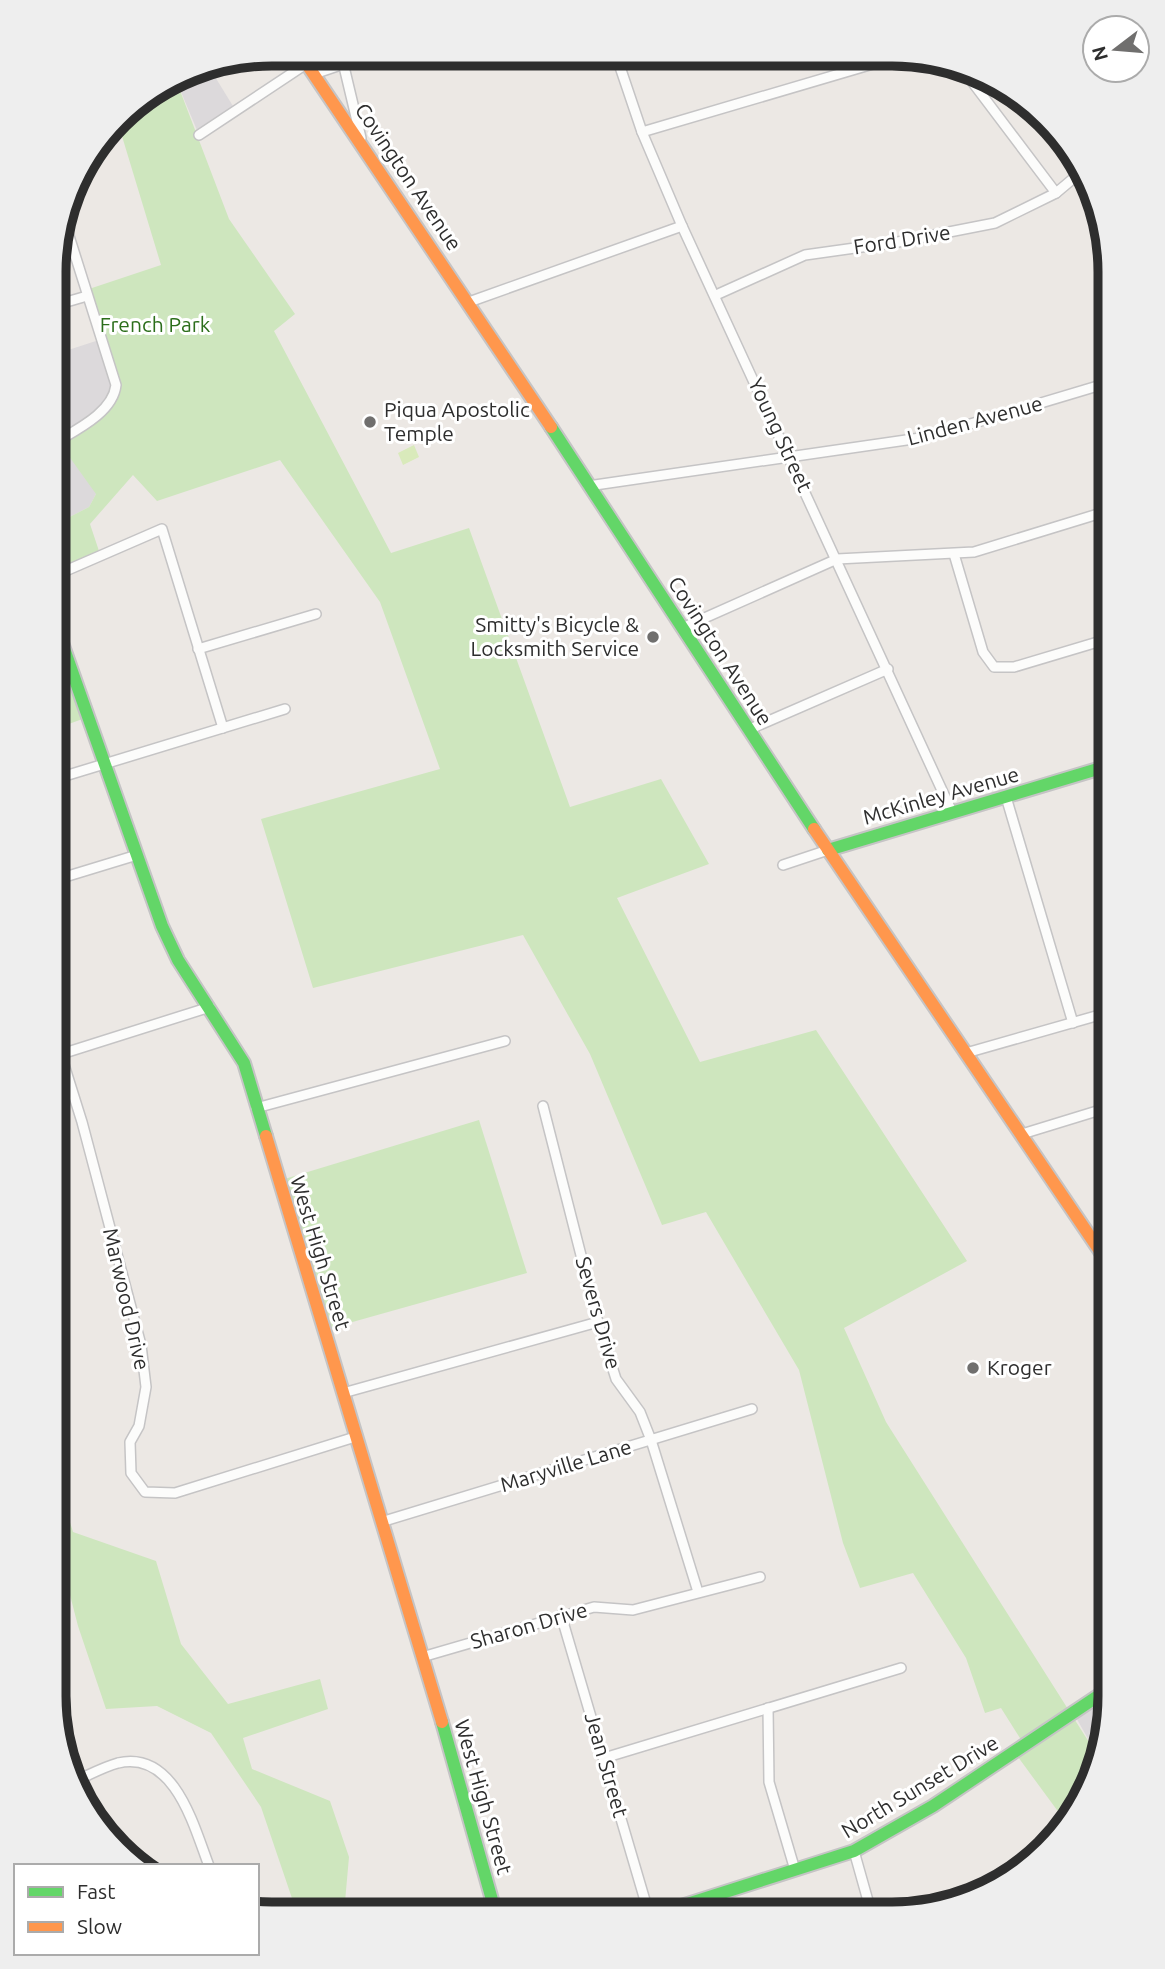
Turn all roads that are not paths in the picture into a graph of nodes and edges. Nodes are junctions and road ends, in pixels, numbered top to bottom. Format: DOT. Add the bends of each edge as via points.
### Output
graph roads {
  1 [pos="304,66"];
  2 [pos="308,66"];
  3 [pos="344,66"];
  4 [pos="620,66"];
  5 [pos="865,66"];
  6 [pos="973,83"];
  7 [pos="642,132"];
  8 [pos="199,135"];
  9 [pos="362,143"];
  10 [pos="1075,177"];
  11 [pos="1056,193"];
  12 [pos="682,226"];
  13 [pos="70,238"];
  14 [pos="716,295"];
  15 [pos="88,296"];
  16 [pos="66,302"];
  17 [pos="469,302"];
  18 [pos="1098,386"];
  19 [pos="66,435"];
  20 [pos="790,458"];
  21 [pos="588,486"];
  22 [pos="1098,514"];
  23 [pos="954,554"];
  24 [pos="837,559"];
  25 [pos="66,570"];
  26 [pos="316,614"];
  27 [pos="682,628"];
  28 [pos="1098,643"];
  29 [pos="198,649"];
  30 [pos="66,655"];
  31 [pos="888,669"];
  32 [pos="285,709"];
  33 [pos="223,728"];
  34 [pos="748,730"];
  35 [pos="104,763"];
  36 [pos="1098,769"];
  37 [pos="66,775"];
  38 [pos="1006,797"];
  39 [pos="953,812"];
  40 [pos="828,850"];
  41 [pos="136,855"];
  42 [pos="783,865"];
  43 [pos="66,877"];
  44 [pos="210,1007"];
  45 [pos="1098,1016"];
  46 [pos="1073,1023"];
  47 [pos="505,1041"];
  48 [pos="66,1052"];
  49 [pos="966,1053"];
  50 [pos="66,1077"];
  51 [pos="542,1107"];
  52 [pos="256,1108"];
  53 [pos="1098,1111"];
  54 [pos="1022,1135"];
  55 [pos="1098,1248"];
  56 [pos="598,1322"];
  57 [pos="343,1393"];
  58 [pos="752,1409"];
  59 [pos="355,1437"];
  60 [pos="651,1440"];
  61 [pos="381,1522"];
  62 [pos="760,1577"];
  63 [pos="698,1592"];
  64 [pos="561,1615"];
  65 [pos="422,1657"];
  66 [pos="901,1668"];
  67 [pos="1098,1696"];
  68 [pos="768,1709"];
  69 [pos="604,1758"];
  70 [pos="83,1778"];
  71 [pos="854,1851"];
  72 [pos="208,1864"];
  73 [pos="796,1870"];
  74 [pos="493,1902"];
  75 [pos="646,1902"];
  76 [pos="694,1902"];
  77 [pos="868,1902"];
  1 -- 8 [label="street"];
  2 -- 9 [label="main road, Covington Avenue"];
  3 -- 9 [label="street"];
  4 -- 7 [label="street, Young Street"];
  5 -- 7 [label="street"];
  6 -- 11 [label="street"];
  7 -- 12 [label="street, Young Street"];
  9 -- 17 [label="main road, Covington Avenue"];
  10 -- 11 [label="street, Ford Drive"];
  11 -- 14 [label="street, Ford Drive" via="995,223 805,255"];
  12 -- 14 [label="street, Young Street"];
  12 -- 17 [label="street"];
  13 -- 15 [label="street"];
  14 -- 20 [label="street, Young Street"];
  15 -- 16 [label="street"];
  15 -- 19 [label="street" via="115,394 103,410"];
  17 -- 21 [label="main road, Covington Avenue"];
  18 -- 20 [label="street, Linden Avenue" via="927,438"];
  20 -- 21 [label="street, Linden Avenue"];
  20 -- 24 [label="street, Young Street"];
  21 -- 27 [label="main road, Covington Avenue"];
  22 -- 23 [label="street" via="975,552"];
  23 -- 24 [label="street"];
  23 -- 28 [label="street" via="983,652 995,667 1014,667"];
  24 -- 27 [label="street"];
  24 -- 31 [label="street, Young Street"];
  25 -- 29 [label="street" via="162,529"];
  26 -- 29 [label="street"];
  27 -- 34 [label="main road, Covington Avenue"];
  29 -- 33 [label="street"];
  30 -- 35 [label="main road, West High Street"];
  31 -- 34 [label="street"];
  31 -- 39 [label="street, Young Street"];
  32 -- 33 [label="street"];
  33 -- 35 [label="street"];
  34 -- 40 [label="main road, Covington Avenue"];
  35 -- 37 [label="street"];
  35 -- 41 [label="main road, West High Street"];
  36 -- 38 [label="main road, McKinley Avenue"];
  38 -- 39 [label="main road, McKinley Avenue"];
  38 -- 46 [label="street"];
  39 -- 40 [label="main road, McKinley Avenue"];
  40 -- 42 [label="street, McKinley Avenue"];
  40 -- 49 [label="main road, Covington Avenue"];
  41 -- 43 [label="street"];
  41 -- 44 [label="main road, West High Street" via="178,960"];
  44 -- 48 [label="street"];
  44 -- 52 [label="main road, West High Street" via="244,1063"];
  45 -- 46 [label="street"];
  46 -- 49 [label="street"];
  47 -- 52 [label="street"];
  49 -- 54 [label="main road, Covington Avenue"];
  50 -- 59 [label="street, Marwood Drive" via="141,1345 146,1387 139,1426 130,1442 131,1473 145,1492 174,1493"];
  51 -- 56 [label="street, Severs Drive"];
  52 -- 57 [label="main road, West High Street"];
  53 -- 54 [label="street"];
  54 -- 55 [label="main road, Covington Avenue"];
  56 -- 57 [label="street"];
  56 -- 60 [label="street, Severs Drive" via="616,1379 640,1412"];
  57 -- 59 [label="main road, West High Street"];
  58 -- 60 [label="street, Maryville Lane"];
  59 -- 61 [label="main road, West High Street"];
  60 -- 61 [label="street, Maryville Lane"];
  60 -- 63 [label="street, Severs Drive"];
  61 -- 65 [label="main road, West High Street"];
  62 -- 63 [label="street, Sharon Drive"];
  63 -- 64 [label="street, Sharon Drive" via="633,1610 594,1607"];
  64 -- 65 [label="street, Sharon Drive"];
  64 -- 69 [label="street, Jean Street"];
  65 -- 74 [label="main road, West High Street"];
  66 -- 68 [label="street"];
  67 -- 71 [label="main road, North Sunset Drive" via="933,1806"];
  68 -- 69 [label="street"];
  68 -- 73 [label="street" via="769,1782"];
  69 -- 75 [label="street, Jean Street"];
  70 -- 72 [label="street" via="119,1763 154,1768 176,1786"];
  71 -- 73 [label="main road, North Sunset Drive"];
  71 -- 77 [label="street"];
  73 -- 76 [label="main road, North Sunset Drive"];
}
